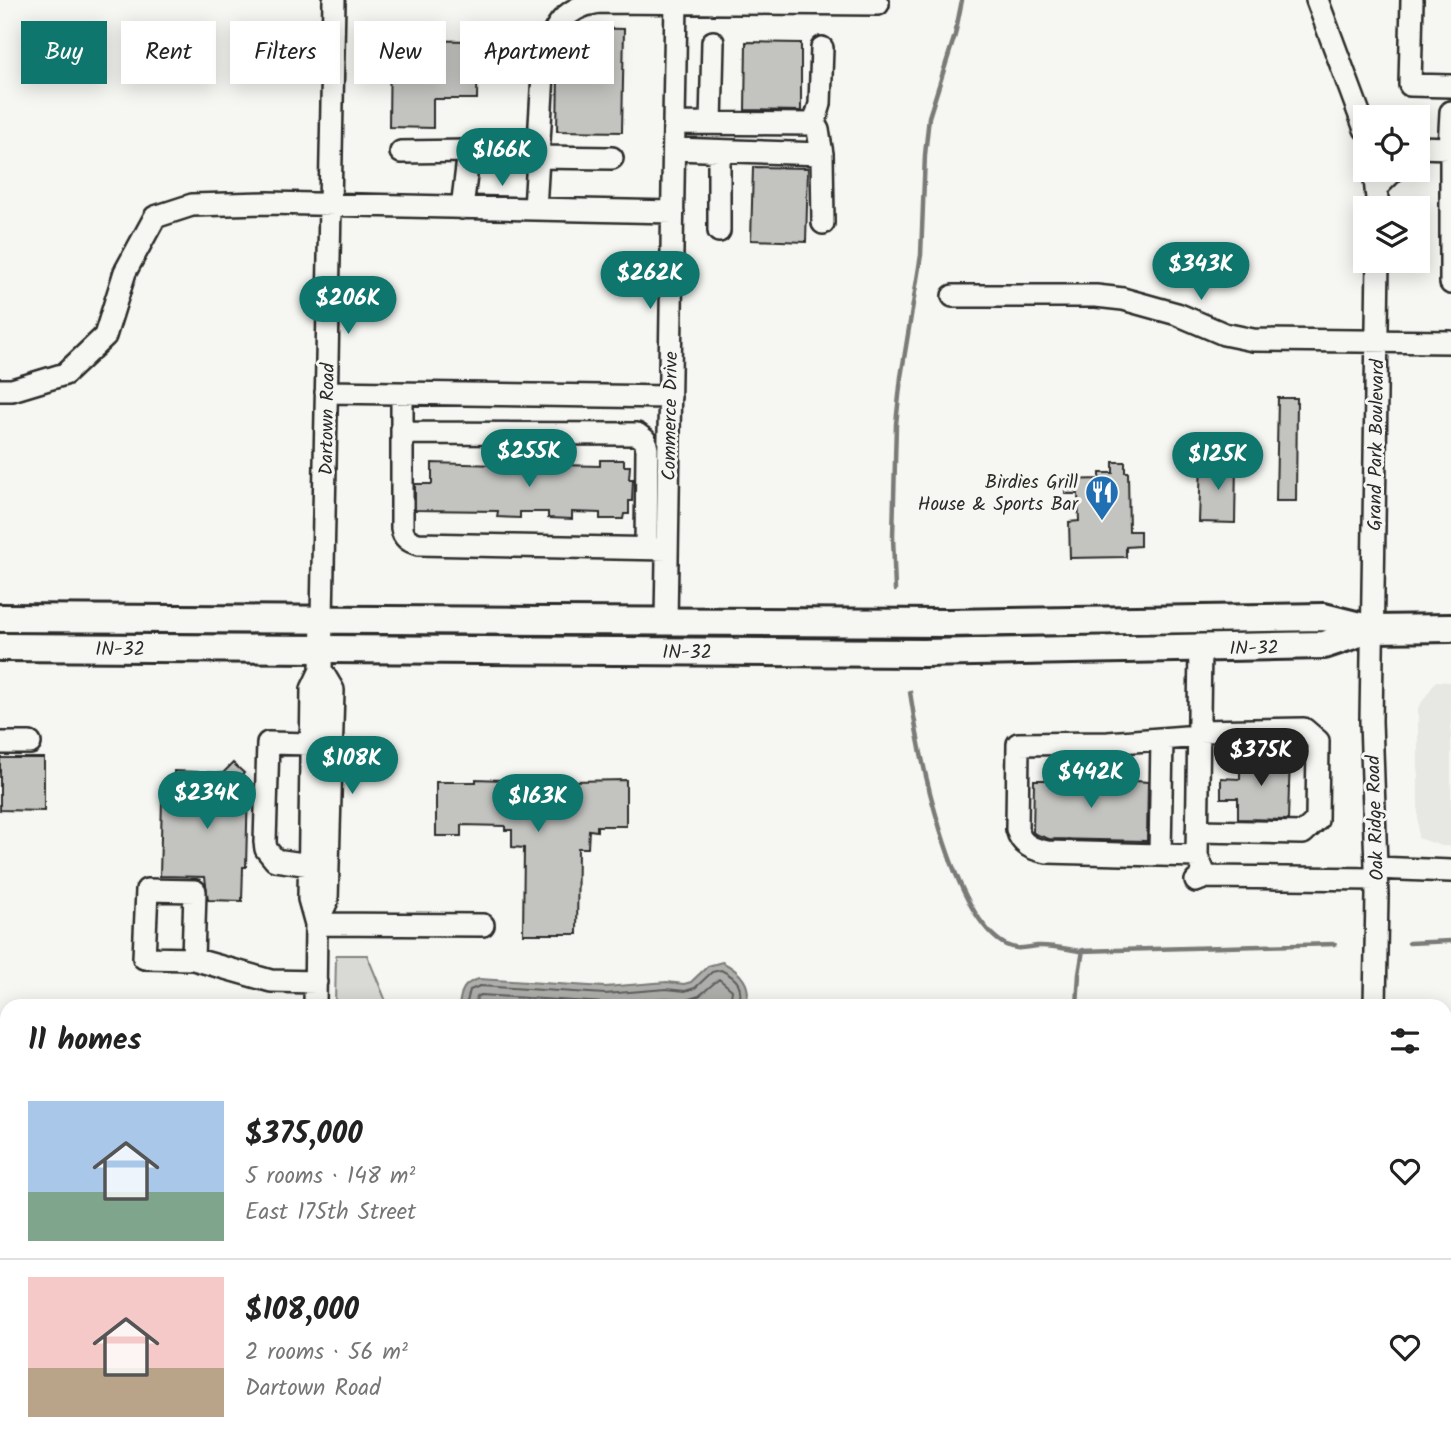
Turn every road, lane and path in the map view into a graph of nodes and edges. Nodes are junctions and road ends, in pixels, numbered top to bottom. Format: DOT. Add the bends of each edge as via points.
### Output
graph roads {
  1 [pos="334,0"];
  2 [pos="1317,0"];
  3 [pos="1412,0"];
  4 [pos="676,1"];
  5 [pos="711,1"];
  6 [pos="878,4"];
  7 [pos="713,42"];
  8 [pos="822,48"];
  9 [pos="1451,86"];
  10 [pos="1356,105"];
  11 [pos="1451,112"];
  12 [pos="674,123"];
  13 [pos="711,123"];
  14 [pos="814,124"];
  15 [pos="1430,147"];
  16 [pos="1450,148"];
  17 [pos="674,149"];
  18 [pos="719,150"];
  19 [pos="401,152"];
  20 [pos="822,154"];
  21 [pos="537,157"];
  22 [pos="612,158"];
  23 [pos="330,205"];
  24 [pos="462,208"];
  25 [pos="535,209"];
  26 [pos="673,212"];
  27 [pos="822,223"];
  28 [pos="719,231"];
  29 [pos="1378,273"];
  30 [pos="1451,283"];
  31 [pos="953,296"];
  32 [pos="1377,342"];
  33 [pos="1451,342"];
  34 [pos="0,390"];
  35 [pos="326,392"];
  36 [pos="402,394"];
  37 [pos="568,395"];
  38 [pos="670,397"];
  39 [pos="402,433"];
  40 [pos="568,433"];
  41 [pos="646,548"];
  42 [pos="667,549"];
  43 [pos="0,618"];
  44 [pos="322,620"];
  45 [pos="666,622"];
  46 [pos="1451,628"];
  47 [pos="1372,629"];
  48 [pos="1200,647"];
  49 [pos="0,648"];
  50 [pos="321,659"];
  51 [pos="1199,733"];
  52 [pos="1163,739"];
  53 [pos="0,743"];
  54 [pos="30,743"];
  55 [pos="311,744"];
  56 [pos="1198,831"];
  57 [pos="1160,854"];
  58 [pos="1197,856"];
  59 [pos="310,865"];
  60 [pos="1451,871"];
  61 [pos="1376,874"];
  62 [pos="316,924"];
  63 [pos="482,925"];
  64 [pos="193,959"];
  65 [pos="316,982"];
  66 [pos="315,999"];
  67 [pos="1375,999"];
  1 -- 23 [label="street, Dartown Road"];
  2 -- 10 [label="street"];
  3 -- 9 [label="street" via="1410,85"];
  4 -- 5 [label="street"];
  4 -- 12 [label="street, Commerce Drive"];
  4 -- 21 [label="street" via="582,4 566,15 551,34 544,57"];
  5 -- 6 [label="street"];
  7 -- 13 [label="street"];
  8 -- 14 [label="street" via="820,104"];
  11 -- 16 [label="street"];
  12 -- 13 [label="street"];
  12 -- 17 [label="street, Commerce Drive"];
  13 -- 14 [label="street"];
  14 -- 20 [label="street"];
  15 -- 16 [label="street"];
  16 -- 30 [label="street"];
  17 -- 18 [label="street"];
  17 -- 26 [label="street, Commerce Drive"];
  18 -- 20 [label="street"];
  18 -- 28 [label="street"];
  19 -- 24 [label="street" via="469,151"];
  20 -- 27 [label="street"];
  21 -- 22 [label="street"];
  21 -- 25 [label="street"];
  23 -- 24 [label="street"];
  23 -- 34 [label="street" via="192,205 155,217 125,272 105,337 65,374"];
  23 -- 35 [label="street, Dartown Road"];
  24 -- 25 [label="street"];
  25 -- 26 [label="street"];
  26 -- 38 [label="street, Commerce Drive"];
  29 -- 32 [label="street, Grand Park Boulevard"];
  31 -- 32 [label="street" via="1096,296 1144,304 1253,340"];
  32 -- 33 [label="street"];
  32 -- 47 [label="street, Grand Park Boulevard"];
  35 -- 36 [label="street"];
  35 -- 44 [label="street, Dartown Road"];
  36 -- 37 [label="street"];
  36 -- 39 [label="street"];
  37 -- 38 [label="street"];
  37 -- 40 [label="street"];
  38 -- 42 [label="street, Commerce Drive"];
  39 -- 40 [label="street"];
  39 -- 41 [label="street" via="402,528 411,542"];
  40 -- 41 [label="street" via="630,433 645,440"];
  41 -- 42 [label="street"];
  42 -- 45 [label="street, Commerce Drive"];
  43 -- 44 [label="main road, IN-32"];
  44 -- 45 [label="main road, IN-32"];
  44 -- 50 [label="street, Dartown Road"];
  45 -- 47 [label="main road, IN-32" via="1324,617"];
  46 -- 47 [label="main road, IN-32"];
  47 -- 48 [label="main road, IN-32" via="1324,645"];
  47 -- 61 [label="street, Oak Ridge Road"];
  48 -- 50 [label="main road, IN-32"];
  48 -- 51 [label="street"];
  49 -- 50 [label="main road, IN-32"];
  50 -- 55 [label="street, Dartown Road" via="312,689"];
  50 -- 62 [label="street, Dartown Road" via="333,690 332,745 327,901"];
  51 -- 52 [label="street"];
  51 -- 56 [label="street"];
  51 -- 56 [label="street" via="1304,729 1318,741 1317,820 1303,833"];
  52 -- 57 [label="street"];
  52 -- 57 [label="street" via="1018,744 1017,829 1027,846 1047,852"];
  53 -- 54 [label="street"];
  55 -- 59 [label="street, Dartown Road"];
  55 -- 59 [label="street" via="268,743 266,849 275,860"];
  56 -- 58 [label="street"];
  57 -- 58 [label="street"];
  58 -- 61 [label="street" via="1201,879"];
  59 -- 62 [label="street, Dartown Road" via="309,899"];
  60 -- 61 [label="street"];
  61 -- 67 [label="street, Oak Ridge Road"];
  62 -- 63 [label="street"];
  62 -- 65 [label="street, Dartown Road"];
  64 -- 65 [label="street" via="271,981"];
  65 -- 66 [label="street, Dartown Road"];
}
